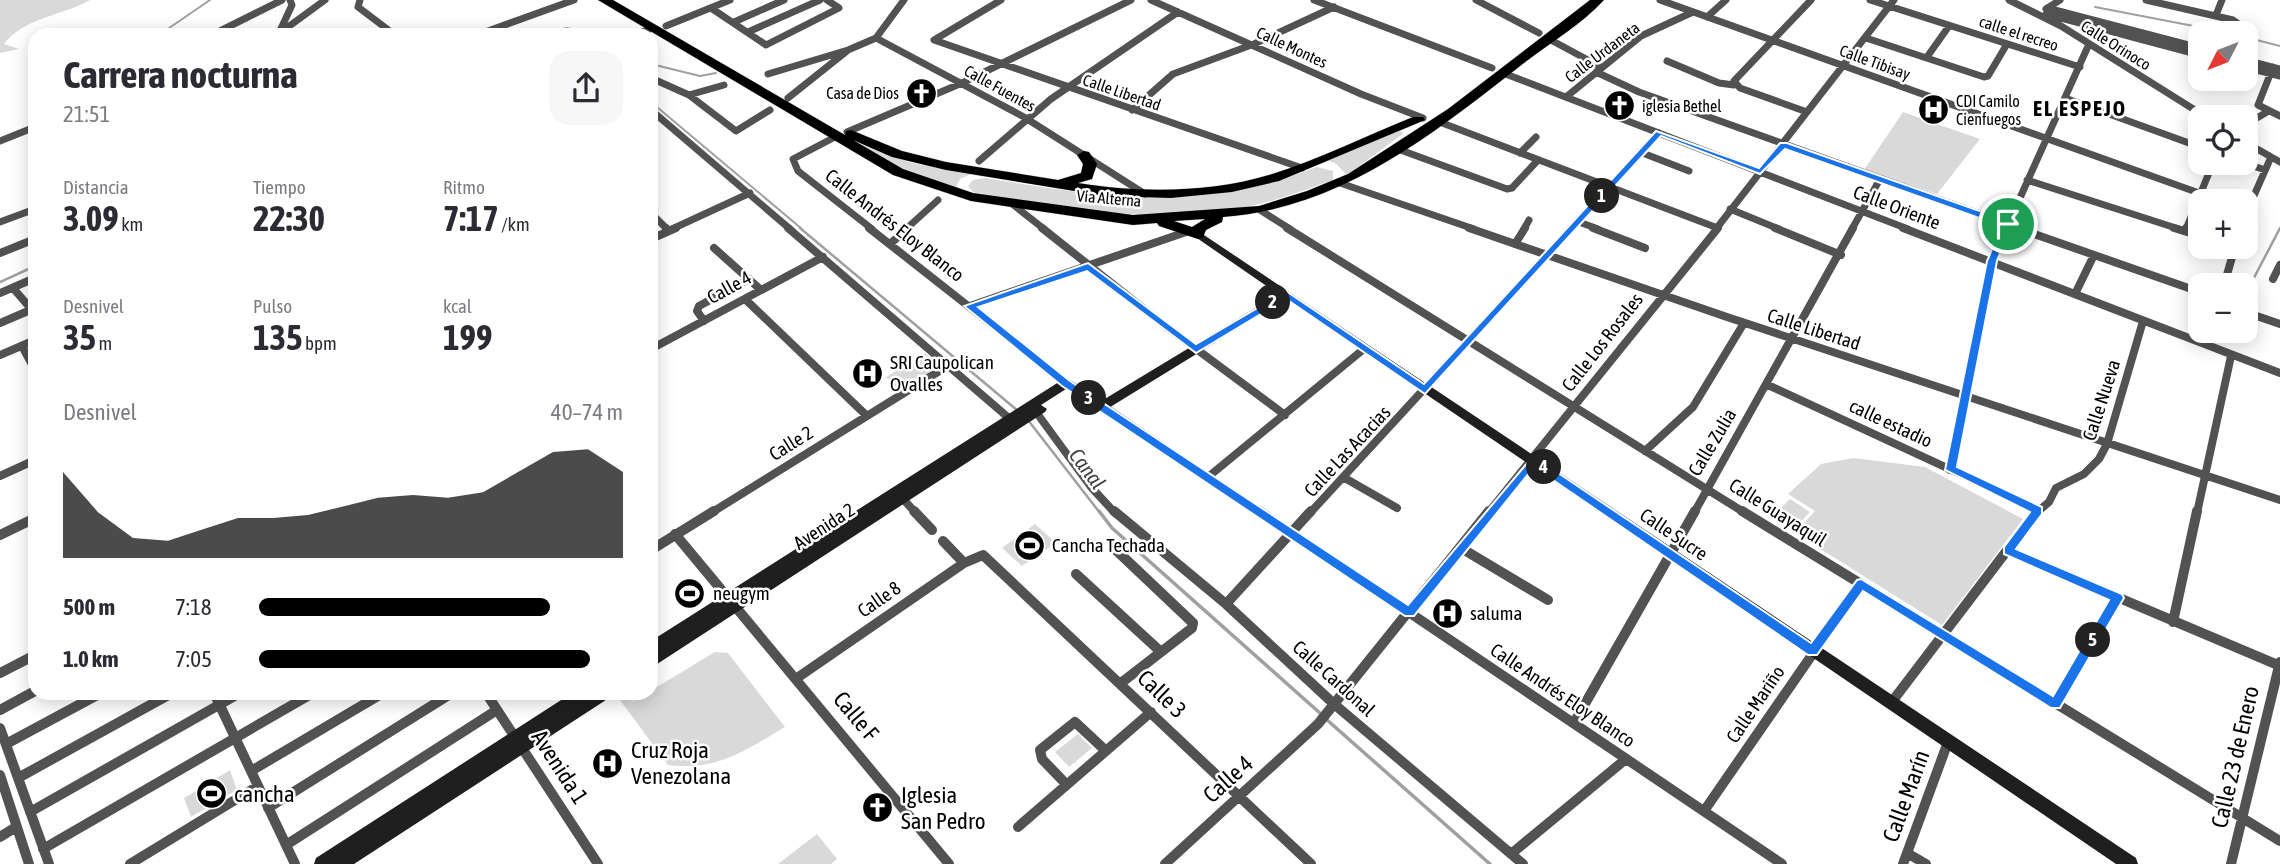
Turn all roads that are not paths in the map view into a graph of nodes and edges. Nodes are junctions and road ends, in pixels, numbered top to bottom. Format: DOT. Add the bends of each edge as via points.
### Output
graph roads {
  1 [pos="282,0"];
  2 [pos="290,0"];
  3 [pos="325,0"];
  4 [pos="360,0"];
  5 [pos="574,0"];
  6 [pos="604,0"];
  7 [pos="621,0"];
  8 [pos="730,0"];
  9 [pos="785,0"];
  10 [pos="820,0"];
  11 [pos="827,0"];
  12 [pos="904,0"];
  13 [pos="1001,0"];
  14 [pos="1130,0"];
  15 [pos="1151,0"];
  16 [pos="1314,0"];
  17 [pos="1476,0"];
  18 [pos="1582,0"];
  19 [pos="1598,0"];
  20 [pos="1660,0"];
  21 [pos="1726,0"];
  22 [pos="1811,0"];
  23 [pos="1870,0"];
  24 [pos="2009,0"];
  25 [pos="2060,0"];
  26 [pos="2146,0"];
  27 [pos="2222,0"];
  28 [pos="1892,3"];
  29 [pos="1334,7"];
  30 [pos="711,8"];
  31 [pos="2042,11"];
  32 [pos="1178,12"];
  33 [pos="1693,12"];
  34 [pos="2216,15"];
  35 [pos="1707,17"];
  36 [pos="2237,21"];
  37 [pos="734,22"];
  38 [pos="1949,26"];
  39 [pos="659,27"];
  40 [pos="226,28"];
  41 [pos="281,28"];
  42 [pos="287,28"];
  43 [pos="386,28"];
  44 [pos="496,28"];
  45 [pos="656,28"];
  46 [pos="748,32"];
  47 [pos="1544,36"];
  48 [pos="1866,37"];
  49 [pos="876,38"];
  50 [pos="1774,41"];
  51 [pos="1254,44"];
  52 [pos="2007,44"];
  53 [pos="2089,44"];
  54 [pos="2188,45"];
  55 [pos="848,50"];
  56 [pos="2188,52"];
  57 [pos="1927,58"];
  58 [pos="1667,61"];
  59 [pos="1002,64"];
  60 [pos="1845,66"];
  61 [pos="2080,67"];
  62 [pos="1598,69"];
  63 [pos="1497,70"];
  64 [pos="2274,70"];
  65 [pos="768,74"];
  66 [pos="2280,76"];
  67 [pos="658,81"];
  68 [pos="961,83"];
  69 [pos="724,85"];
  70 [pos="1734,85"];
  71 [pos="1063,87"];
  72 [pos="689,95"];
  73 [pos="1566,97"];
  74 [pos="788,98"];
  75 [pos="2065,98"];
  76 [pos="2188,106"];
  77 [pos="770,110"];
  78 [pos="1132,110"];
  79 [pos="1807,112"];
  80 [pos="2267,112"];
  81 [pos="658,116"];
  82 [pos="2280,116"];
  83 [pos="1024,117"];
  84 [pos="2258,117"];
  85 [pos="1430,120"];
  86 [pos="28,130"];
  87 [pos="1659,133"];
  88 [pos="841,134"];
  89 [pos="1536,137"];
  90 [pos="2047,138"];
  91 [pos="0,141"];
  92 [pos="2188,143"];
  93 [pos="1782,147"];
  94 [pos="1395,148"];
  95 [pos="2258,150"];
  96 [pos="1640,152"];
  97 [pos="1520,153"];
  98 [pos="1084,155"];
  99 [pos="2271,157"];
  100 [pos="1538,160"];
  101 [pos="979,161"];
  102 [pos="2280,162"];
  103 [pos="1308,165"];
  104 [pos="2258,168"];
  105 [pos="2265,170"];
  106 [pos="1689,171"];
  107 [pos="1760,171"];
  108 [pos="999,174"];
  109 [pos="2027,180"];
  110 [pos="1879,181"];
  111 [pos="1340,183"];
  112 [pos="1049,184"];
  113 [pos="1609,188"];
  114 [pos="2188,189"];
  115 [pos="2257,189"];
  116 [pos="750,193"];
  117 [pos="1146,194"];
  118 [pos="983,199"];
  119 [pos="938,200"];
  120 [pos="1011,203"];
  121 [pos="1730,209"];
  122 [pos="1260,211"];
  123 [pos="1862,211"];
  124 [pos="28,212"];
  125 [pos="1237,212"];
  126 [pos="1133,219"];
  127 [pos="658,220"];
  128 [pos="1529,220"];
  129 [pos="0,222"];
  130 [pos="1578,222"];
  131 [pos="2188,223"];
  132 [pos="2006,226"];
  133 [pos="1715,227"];
  134 [pos="669,231"];
  135 [pos="2185,231"];
  136 [pos="2188,232"];
  137 [pos="1193,233"];
  138 [pos="658,236"];
  139 [pos="28,242"];
  140 [pos="890,244"];
  141 [pos="1515,244"];
  142 [pos="714,248"];
  143 [pos="1645,248"];
  144 [pos="0,253"];
  145 [pos="1549,255"];
  146 [pos="1841,255"];
  147 [pos="823,257"];
  148 [pos="2093,257"];
  149 [pos="1992,261"];
  150 [pos="2280,265"];
  151 [pos="1088,267"];
  152 [pos="748,279"];
  153 [pos="2273,279"];
  154 [pos="28,281"];
  155 [pos="13,288"];
  156 [pos="761,290"];
  157 [pos="2188,290"];
  158 [pos="0,293"];
  159 [pos="1286,294"];
  160 [pos="2075,294"];
  161 [pos="1662,295"];
  162 [pos="745,299"];
  163 [pos="28,304"];
  164 [pos="970,306"];
  165 [pos="28,311"];
  166 [pos="2258,314"];
  167 [pos="704,321"];
  168 [pos="2143,321"];
  169 [pos="2280,322"];
  170 [pos="0,323"];
  171 [pos="1745,323"];
  172 [pos="1793,339"];
  173 [pos="28,343"];
  174 [pos="1468,343"];
  175 [pos="658,345"];
  176 [pos="22,346"];
  177 [pos="1366,348"];
  178 [pos="1196,349"];
  179 [pos="0,355"];
  180 [pos="2231,355"];
  181 [pos="28,357"];
  182 [pos="948,365"];
  183 [pos="2280,373"];
  184 [pos="1768,385"];
  185 [pos="1070,386"];
  186 [pos="1425,390"];
  187 [pos="1965,396"];
  188 [pos="1102,406"];
  189 [pos="1573,407"];
  190 [pos="1031,412"];
  191 [pos="1285,415"];
  192 [pos="867,416"];
  193 [pos="1013,420"];
  194 [pos="2107,444"];
  195 [pos="1645,451"];
  196 [pos="1533,460"];
  197 [pos="28,463"];
  198 [pos="1950,470"];
  199 [pos="1,474"];
  200 [pos="1208,477"];
  201 [pos="1343,477"];
  202 [pos="2204,477"];
  203 [pos="1705,488"];
  204 [pos="902,498"];
  205 [pos="2280,500"];
  206 [pos="1397,508"];
  207 [pos="2038,510"];
  208 [pos="28,523"];
  209 [pos="932,530"];
  210 [pos="675,534"];
  211 [pos="1292,534"];
  212 [pos="0,535"];
  213 [pos="943,541"];
  214 [pos="658,545"];
  215 [pos="1461,548"];
  216 [pos="1117,551"];
  217 [pos="2008,551"];
  218 [pos="1669,554"];
  219 [pos="983,555"];
  220 [pos="964,563"];
  221 [pos="1076,574"];
  222 [pos="1861,584"];
  223 [pos="2117,598"];
  224 [pos="1548,600"];
  225 [pos="733,602"];
  226 [pos="1226,604"];
  227 [pos="1409,612"];
  228 [pos="2173,622"];
  229 [pos="1945,635"];
  230 [pos="658,645"];
  231 [pos="1813,651"];
  232 [pos="1161,652"];
  233 [pos="658,657"];
  234 [pos="28,658"];
  235 [pos="2280,664"];
  236 [pos="0,673"];
  237 [pos="797,678"];
  238 [pos="1121,683"];
  239 [pos="28,695"];
  240 [pos="89,700"];
  241 [pos="159,700"];
  242 [pos="218,700"];
  243 [pos="228,700"];
  244 [pos="301,700"];
  245 [pos="371,700"];
  246 [pos="441,700"];
  247 [pos="491,700"];
  248 [pos="575,700"];
  249 [pos="592,700"];
  250 [pos="1891,703"];
  251 [pos="2056,704"];
  252 [pos="220,705"];
  253 [pos="1333,706"];
  254 [pos="0,710"];
  255 [pos="497,710"];
  256 [pos="1151,712"];
  257 [pos="1574,723"];
  258 [pos="0,728"];
  259 [pos="236,738"];
  260 [pos="519,742"];
  261 [pos="1948,742"];
  262 [pos="6,744"];
  263 [pos="1105,750"];
  264 [pos="1626,759"];
  265 [pos="251,771"];
  266 [pos="0,775"];
  267 [pos="18,778"];
  268 [pos="1066,784"];
  269 [pos="258,786"];
  270 [pos="1239,797"];
  271 [pos="268,808"];
  272 [pos="1704,811"];
  273 [pos="30,812"];
  274 [pos="2243,818"];
  275 [pos="16,827"];
  276 [pos="1018,827"];
  277 [pos="0,836"];
  278 [pos="2280,841"];
  279 [pos="286,845"];
  280 [pos="44,849"];
  281 [pos="1511,854"];
  282 [pos="1905,859"];
  283 [pos="29,864"];
  284 [pos="49,864"];
  285 [pos="130,864"];
  286 [pos="295,864"];
  287 [pos="322,864"];
  288 [pos="340,864"];
  289 [pos="598,864"];
  290 [pos="949,864"];
  291 [pos="1165,864"];
  292 [pos="1311,864"];
  293 [pos="1523,864"];
  294 [pos="1782,864"];
  295 [pos="1926,864"];
  296 [pos="2130,864"];
  297 [pos="2231,864"];
  1 -- 40 [label="street"];
  2 -- 41 [label="street"];
  3 -- 42 [label="street"];
  4 -- 43 [label="street" via="362,12"];
  5 -- 44 [label="street"];
  6 -- 39 [label="highway, Vía Alterna"];
  7 -- 39 [label="highway, Vía Alterna"];
  8 -- 30 [label="street"];
  9 -- 37 [label="street"];
  10 -- 46 [label="street"];
  11 -- 46 [label="street" via="839,8 772,44 762,43"];
  12 -- 49 [label="street"];
  13 -- 59 [label="street, Calle Libertad" via="933,40"];
  14 -- 59 [label="street"];
  15 -- 32 [label="street, Calle Montes"];
  16 -- 29 [label="street, Calle Oriente"];
  17 -- 47 [label="street"];
  18 -- 47 [label="highway, Vía Alterna"];
  19 -- 47 [label="highway, Vía Alterna"];
  20 -- 33 [label="street, Calle Tibisay"];
  21 -- 35 [label="street"];
  22 -- 50 [label="street"];
  23 -- 28 [label="street, calle el recreo"];
  24 -- 31 [label="street, Calle Orinoco"];
  25 -- 31 [label="street"];
  26 -- 34 [label="street"];
  27 -- 34 [label="street"];
  28 -- 38 [label="street, calle el recreo"];
  28 -- 48 [label="street, Calle Los Rosales"];
  29 -- 51 [label="street"];
  29 -- 63 [label="street, Calle Oriente"];
  30 -- 37 [label="street"];
  30 -- 39 [label="street"];
  31 -- 53 [label="street, Calle Orinoco"];
  31 -- 54 [label="street"];
  31 -- 56 [label="street"];
  32 -- 51 [label="street, Calle Montes"];
  32 -- 71 [label="street"];
  33 -- 35 [label="street, Calle Tibisay"];
  33 -- 62 [label="street, Calle Urdaneta" via="1641,36"];
  34 -- 36 [label="street"];
  35 -- 50 [label="street, Calle Tibisay"];
  37 -- 46 [label="street"];
  38 -- 52 [label="street, calle el recreo"];
  38 -- 57 [label="street"];
  39 -- 45 [label="street"];
  39 -- 74 [label="highway, Vía Alterna"];
  39 -- 88 [label="highway, Vía Alterna"];
  47 -- 62 [label="street"];
  47 -- 63 [label="highway, Vía Alterna"];
  48 -- 57 [label="street"];
  48 -- 60 [label="street, Calle Los Rosales"];
  49 -- 55 [label="street"];
  49 -- 68 [label="street, Calle Fuentes"];
  50 -- 60 [label="street, Calle Tibisay"];
  50 -- 70 [label="street"];
  51 -- 78 [label="street" via="1173,74"];
  51 -- 85 [label="street, Calle Montes"];
  52 -- 57 [label="street" via="1988,76"];
  52 -- 61 [label="street, calle el recreo"];
  53 -- 61 [label="street"];
  53 -- 76 [label="street, Calle Orinoco"];
  55 -- 65 [label="street"];
  55 -- 74 [label="street"];
  58 -- 70 [label="street"];
  59 -- 68 [label="street"];
  59 -- 71 [label="street, Calle Libertad"];
  60 -- 79 [label="street, Calle Los Rosales"];
  60 -- 90 [label="street, Calle Tibisay"];
  61 -- 75 [label="street"];
  62 -- 73 [label="street, Calle Urdaneta"];
  62 -- 93 [label="street" via="1639,92"];
  63 -- 73 [label="street, Calle Oriente"];
  63 -- 85 [label="highway, Vía Alterna"];
  64 -- 66 [label="street"];
  64 -- 80 [label="street" via="2258,105"];
  67 -- 72 [label="street"];
  68 -- 83 [label="street, Calle Fuentes"];
  68 -- 88 [label="street"];
  69 -- 72 [label="street"];
  70 -- 79 [label="street"];
  71 -- 78 [label="street, Calle Libertad"];
  71 -- 83 [label="street"];
  72 -- 77 [label="street" via="736,131"];
  73 -- 87 [label="street, Calle Oriente"];
  74 -- 88 [label="highway, Vía Alterna"];
  75 -- 90 [label="street"];
  75 -- 92 [label="street"];
  78 -- 103 [label="street, Calle Libertad"];
  79 -- 93 [label="street, Calle Los Rosales"];
  80 -- 82 [label="street"];
  80 -- 84 [label="street"];
  81 -- 116 [label="street"];
  83 -- 98 [label="street, Calle Fuentes"];
  83 -- 101 [label="street"];
  85 -- 94 [label="highway, Vía Alterna"];
  85 -- 97 [label="street, Calle Montes"];
  85 -- 103 [label="highway, Vía Alterna"];
  86 -- 91 [label="street"];
  87 -- 96 [label="street, Calle Las Acacias"];
  87 -- 107 [label="street, Calle Oriente"];
  88 -- 108 [label="highway, Vía Alterna" via="921,161"];
  88 -- 118 [label="highway, Vía Alterna" via="898,172"];
  88 -- 140 [label="street, Calle Andrés Eloy Blanco" via="793,159 793,165"];
  89 -- 97 [label="street"];
  90 -- 109 [label="street"];
  90 -- 114 [label="street, Calle Tibisay"];
  93 -- 107 [label="street, Calle Los Rosales"];
  93 -- 110 [label="street"];
  94 -- 100 [label="street" via="1507,189"];
  94 -- 111 [label="highway, Vía Alterna"];
  95 -- 99 [label="street"];
  96 -- 106 [label="street"];
  96 -- 113 [label="street, Calle Las Acacias"];
  97 -- 100 [label="street, Calle Montes"];
  98 -- 112 [label="highway" via="1090,164 1087,176"];
  98 -- 117 [label="street, Calle Fuentes"];
  99 -- 102 [label="street"];
  99 -- 105 [label="street"];
  100 -- 113 [label="street, Calle Montes"];
  103 -- 111 [label="highway" via="1336,168 1342,174"];
  103 -- 117 [label="highway, Vía Alterna" via="1232,188"];
  104 -- 105 [label="street"];
  105 -- 115 [label="street"];
  107 -- 121 [label="street, Calle Los Rosales"];
  107 -- 123 [label="street, Calle Oriente"];
  108 -- 112 [label="highway, Vía Alterna"];
  108 -- 118 [label="highway" via="981,174 966,182 965,189"];
  109 -- 132 [label="street"];
  109 -- 135 [label="street"];
  110 -- 123 [label="street, Calle Zulia"];
  110 -- 132 [label="street"];
  111 -- 122 [label="highway, Vía Alterna"];
  111 -- 141 [label="street, Calle Libertad"];
  112 -- 117 [label="highway, Vía Alterna"];
  113 -- 130 [label="street, Calle Las Acacias"];
  113 -- 133 [label="street, Calle Montes"];
  116 -- 134 [label="street"];
  116 -- 147 [label="street"];
  118 -- 120 [label="highway, Vía Alterna"];
  119 -- 140 [label="street"];
  120 -- 126 [label="highway, Vía Alterna"];
  120 -- 151 [label="street"];
  121 -- 133 [label="street, Calle Los Rosales"];
  121 -- 146 [label="street"];
  122 -- 125 [label="highway, Vía Alterna"];
  122 -- 174 [label="street, Calle Guayaquil"];
  123 -- 146 [label="street, Calle Zulia"];
  123 -- 149 [label="street, Calle Oriente"];
  124 -- 129 [label="street"];
  125 -- 126 [label="highway, Vía Alterna"];
  125 -- 137 [label="highway" via="1206,222"];
  126 -- 137 [label="highway"];
  127 -- 134 [label="street"];
  128 -- 141 [label="street"];
  130 -- 143 [label="street"];
  130 -- 145 [label="street, Calle Las Acacias"];
  131 -- 135 [label="street"];
  132 -- 148 [label="street"];
  132 -- 149 [label="street"];
  133 -- 161 [label="street, Calle Los Rosales"];
  134 -- 138 [label="street"];
  135 -- 136 [label="street"];
  137 -- 151 [label="street"];
  137 -- 159 [label="street, Calle Sucre"];
  139 -- 144 [label="street"];
  140 -- 164 [label="street, Calle Andrés Eloy Blanco"];
  141 -- 145 [label="street, Calle Libertad"];
  142 -- 152 [label="street"];
  145 -- 161 [label="street, Calle Libertad"];
  145 -- 174 [label="street, Calle Las Acacias"];
  146 -- 172 [label="street, Calle Zulia"];
  147 -- 156 [label="street, Calle 4"];
  147 -- 182 [label="street"];
  148 -- 157 [label="street"];
  148 -- 160 [label="street"];
  149 -- 160 [label="street, Calle Oriente"];
  149 -- 187 [label="street"];
  150 -- 153 [label="street"];
  151 -- 164 [label="street"];
  151 -- 178 [label="street"];
  152 -- 156 [label="street"];
  152 -- 167 [label="street" via="699,306"];
  154 -- 155 [label="street"];
  155 -- 158 [label="street"];
  155 -- 163 [label="street"];
  156 -- 162 [label="street, Calle 4"];
  159 -- 177 [label="street, Calle Sucre"];
  159 -- 178 [label="street"];
  160 -- 168 [label="street, Calle Oriente"];
  161 -- 171 [label="street, Calle Libertad"];
  161 -- 189 [label="street, Calle Los Rosales"];
  162 -- 167 [label="street, Calle 4"];
  162 -- 192 [label="street"];
  164 -- 185 [label="street, Calle Andrés Eloy Blanco"];
  165 -- 170 [label="street"];
  166 -- 169 [label="street"];
  167 -- 175 [label="street, Calle 4"];
  168 -- 180 [label="street, Calle Oriente"];
  168 -- 194 [label="street, Calle Nueva"];
  171 -- 172 [label="street, Calle Libertad"];
  171 -- 195 [label="street" via="1701,396"];
  172 -- 184 [label="street, Calle Zulia"];
  172 -- 187 [label="street, Calle Libertad"];
  173 -- 176 [label="street"];
  174 -- 186 [label="street, Calle Las Acacias"];
  174 -- 189 [label="street, Calle Guayaquil"];
  176 -- 179 [label="street"];
  176 -- 181 [label="street"];
  177 -- 186 [label="street, Calle Sucre"];
  177 -- 191 [label="street"];
  178 -- 188 [label="street"];
  178 -- 191 [label="street"];
  180 -- 183 [label="street, Calle Oriente"];
  180 -- 202 [label="street"];
  182 -- 192 [label="street, Calle 2"];
  182 -- 193 [label="street"];
  184 -- 198 [label="street, calle estadio"];
  184 -- 203 [label="street, Calle Zulia"];
  185 -- 188 [label="street, Calle Andrés Eloy Blanco"];
  185 -- 190 [label="street"];
  186 -- 196 [label="street, Calle Sucre"];
  186 -- 201 [label="street, Calle Las Acacias"];
  187 -- 194 [label="street, Calle Libertad"];
  187 -- 198 [label="street"];
  188 -- 200 [label="street, Calle Andrés Eloy Blanco"];
  189 -- 195 [label="street, Calle Guayaquil"];
  189 -- 196 [label="street, Calle Los Rosales"];
  190 -- 193 [label="street"];
  190 -- 226 [label="street, Calle Cardonal" via="1121,519"];
  191 -- 200 [label="street"];
  192 -- 210 [label="street, Calle 2"];
  193 -- 204 [label="street, Avenida 2"];
  193 -- 225 [label="street, Avenida 2"];
  194 -- 202 [label="street, Calle Libertad"];
  194 -- 207 [label="street, Calle Nueva" via="2084,474 2056,488"];
  195 -- 203 [label="street, Calle Guayaquil"];
  196 -- 215 [label="street, Calle Los Rosales"];
  196 -- 218 [label="street, Calle Sucre"];
  197 -- 199 [label="street"];
  198 -- 207 [label="street, calle estadio"];
  200 -- 211 [label="street, Calle Andrés Eloy Blanco"];
  201 -- 206 [label="street"];
  201 -- 211 [label="street, Calle Las Acacias"];
  202 -- 205 [label="street, Calle Libertad"];
  202 -- 228 [label="street"];
  203 -- 218 [label="street, Calle Zulia"];
  203 -- 222 [label="street, Calle Guayaquil"];
  204 -- 209 [label="street"];
  204 -- 225 [label="street, Avenida 2"];
  207 -- 217 [label="street, Calle Nueva"];
  208 -- 212 [label="street"];
  210 -- 214 [label="street, Calle 2"];
  210 -- 225 [label="street, Calle F"];
  211 -- 226 [label="street, Calle Las Acacias"];
  211 -- 227 [label="street, Calle Andrés Eloy Blanco"];
  213 -- 220 [label="street"];
  215 -- 224 [label="street"];
  215 -- 227 [label="street, Calle Los Rosales"];
  216 -- 232 [label="street" via="1193,623"];
  217 -- 223 [label="street"];
  217 -- 229 [label="street, Calle Nueva"];
  218 -- 231 [label="street, Calle Sucre"];
  218 -- 257 [label="street, Calle Zulia"];
  219 -- 220 [label="street, Calle 8"];
  219 -- 238 [label="street, Calle 3"];
  220 -- 237 [label="street, Calle 8"];
  221 -- 232 [label="street"];
  222 -- 229 [label="street, Calle Guayaquil"];
  222 -- 231 [label="street, Calle Mariño"];
  223 -- 228 [label="street"];
  223 -- 251 [label="street"];
  225 -- 230 [label="street, Avenida 2"];
  225 -- 233 [label="street, Avenida 2"];
  225 -- 237 [label="street, Calle F"];
  226 -- 253 [label="street, Calle Cardonal"];
  227 -- 253 [label="street, Calle Los Rosales"];
  227 -- 257 [label="street, Calle Andrés Eloy Blanco"];
  228 -- 235 [label="street"];
  229 -- 250 [label="street, Calle Nueva"];
  229 -- 251 [label="street, Calle Guayaquil"];
  231 -- 250 [label="street, Calle Sucre"];
  231 -- 272 [label="street, Calle Mariño"];
  232 -- 238 [label="street"];
  234 -- 236 [label="street"];
  235 -- 274 [label="street, Calle 23 de Enero"];
  237 -- 290 [label="street, Calle F"];
  238 -- 256 [label="street, Calle 3"];
  239 -- 254 [label="street"];
  240 -- 262 [label="street"];
  241 -- 267 [label="street"];
  242 -- 252 [label="street"];
  243 -- 252 [label="street"];
  244 -- 259 [label="street"];
  245 -- 265 [label="street"];
  246 -- 271 [label="street"];
  247 -- 255 [label="street, Avenida 1"];
  248 -- 260 [label="street"];
  249 -- 260 [label="street"];
  250 -- 261 [label="street, Calle Sucre"];
  251 -- 274 [label="street, Calle Guayaquil"];
  252 -- 259 [label="street"];
  252 -- 273 [label="street"];
  253 -- 270 [label="street, Calle 4"];
  253 -- 281 [label="street, Calle Cardonal"];
  255 -- 260 [label="street, Avenida 1"];
  255 -- 279 [label="street"];
  256 -- 263 [label="street"];
  256 -- 270 [label="street, Calle 3"];
  257 -- 264 [label="street, Calle Andrés Eloy Blanco"];
  258 -- 262 [label="street"];
  259 -- 265 [label="street"];
  259 -- 280 [label="street"];
  260 -- 287 [label="street"];
  260 -- 288 [label="street"];
  260 -- 289 [label="street, Avenida 1"];
  261 -- 282 [label="street, Calle Marín"];
  261 -- 296 [label="street, Calle Sucre"];
  262 -- 267 [label="street"];
  263 -- 268 [label="street"];
  263 -- 268 [label="street" via="1075,722 1050,742 1039,755"];
  264 -- 272 [label="street, Calle Andrés Eloy Blanco"];
  264 -- 281 [label="street"];
  265 -- 269 [label="street"];
  266 -- 275 [label="street"];
  267 -- 273 [label="street"];
  268 -- 276 [label="street"];
  269 -- 271 [label="street"];
  269 -- 285 [label="street"];
  270 -- 291 [label="street, Calle 4"];
  270 -- 292 [label="street, Calle 3"];
  271 -- 279 [label="street"];
  272 -- 294 [label="street, Calle Andrés Eloy Blanco"];
  273 -- 280 [label="street"];
  274 -- 278 [label="street, Calle Guayaquil"];
  274 -- 297 [label="street, Calle 23 de Enero"];
  275 -- 277 [label="street"];
  275 -- 283 [label="street"];
  279 -- 286 [label="street"];
  280 -- 284 [label="street"];
  281 -- 293 [label="street, Calle Cardonal"];
  282 -- 295 [label="street"];
}
